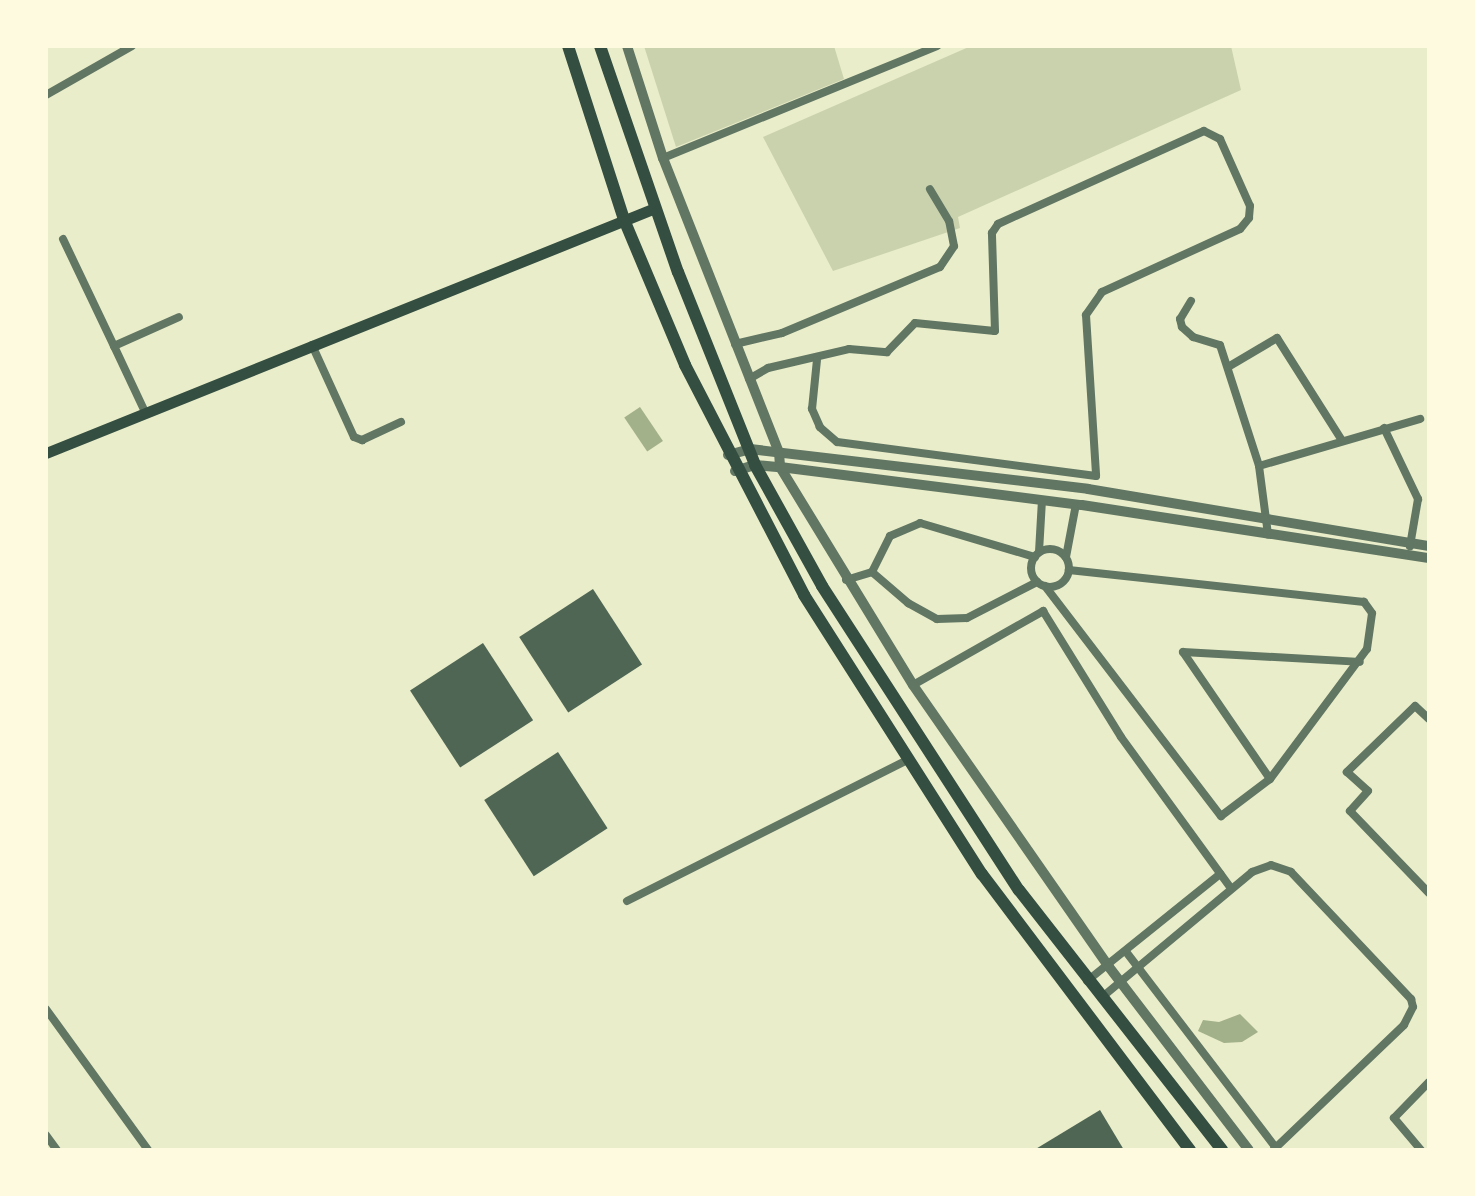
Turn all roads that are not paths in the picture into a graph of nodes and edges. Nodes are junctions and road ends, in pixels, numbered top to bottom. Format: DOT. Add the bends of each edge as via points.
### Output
graph roads {
  1 [pos="132,46"];
  2 [pos="568,46"];
  3 [pos="600,46"];
  4 [pos="627,46"];
  5 [pos="937,46"];
  6 [pos="46,95"];
  7 [pos="663,158"];
  8 [pos="930,189"];
  9 [pos="655,208"];
  10 [pos="625,222"];
  11 [pos="63,239"];
  12 [pos="1191,301"];
  13 [pos="179,317"];
  14 [pos="735,344"];
  15 [pos="312,345"];
  16 [pos="114,346"];
  17 [pos="817,360"];
  18 [pos="1228,367"];
  19 [pos="749,379"];
  20 [pos="146,414"];
  21 [pos="1420,419"];
  22 [pos="401,422"];
  23 [pos="1384,428"];
  24 [pos="1341,439"];
  25 [pos="750,449"];
  26 [pos="779,452"];
  27 [pos="46,453"];
  28 [pos="728,455"];
  29 [pos="755,465"];
  30 [pos="1259,466"];
  31 [pos="780,467"];
  32 [pos="735,471"];
  33 [pos="1096,476"];
  34 [pos="1095,490"];
  35 [pos="1042,500"];
  36 [pos="1076,504"];
  37 [pos="1270,522"];
  38 [pos="1268,534"];
  39 [pos="1429,546"];
  40 [pos="1409,550"];
  41 [pos="1037,555"];
  42 [pos="1066,557"];
  43 [pos="1429,558"];
  44 [pos="1069,570"];
  45 [pos="872,572"];
  46 [pos="846,580"];
  47 [pos="1041,584"];
  48 [pos="1360,662"];
  49 [pos="913,685"];
  50 [pos="1429,719"];
  51 [pos="907,760"];
  52 [pos="1270,779"];
  53 [pos="1220,874"];
  54 [pos="1230,887"];
  55 [pos="1429,893"];
  56 [pos="627,901"];
  57 [pos="1127,953"];
  58 [pos="1109,967"];
  59 [pos="1137,968"];
  60 [pos="1087,981"];
  61 [pos="1120,982"];
  62 [pos="1100,999"];
  63 [pos="46,1009"];
  64 [pos="1429,1082"];
  65 [pos="46,1135"];
  66 [pos="1274,1149"];
  67 [pos="57,1150"];
  68 [pos="148,1150"];
  69 [pos="1190,1150"];
  70 [pos="1222,1150"];
  71 [pos="1249,1150"];
  72 [pos="1421,1150"];
  1 -- 6 [label="street"];
  2 -- 10 [label="main road"];
  3 -- 9 [label="main road"];
  4 -- 7 [label="street"];
  5 -- 7 [label="street"];
  7 -- 14 [label="street"];
  8 -- 14 [label="street" via="949,221 954,246 940,267 782,333"];
  9 -- 10 [label="main road"];
  9 -- 25 [label="main road"];
  10 -- 15 [label="main road"];
  10 -- 28 [label="main road"];
  11 -- 16 [label="street"];
  12 -- 18 [label="street" via="1182,312 1182,327 1193,337 1218,342"];
  13 -- 16 [label="street"];
  14 -- 19 [label="street"];
  15 -- 20 [label="main road"];
  15 -- 22 [label="street" via="354,437 362,440"];
  16 -- 20 [label="street"];
  17 -- 19 [label="street" via="768,368"];
  17 -- 33 [label="street" via="812,409 820,427 837,442"];
  17 -- 33 [label="street" via="849,349 887,352 915,323 995,331 993,228 1204,131 1213,132 1250,206 1249,218 1240,229 1102,292 1092,303 1086,315"];
  18 -- 24 [label="street" via="1277,338"];
  18 -- 30 [label="street"];
  19 -- 26 [label="street"];
  20 -- 27 [label="main road"];
  21 -- 23 [label="street"];
  23 -- 24 [label="street"];
  23 -- 40 [label="street" via="1418,499"];
  24 -- 30 [label="street"];
  25 -- 26 [label="street"];
  25 -- 28 [label="street"];
  25 -- 29 [label="main road"];
  26 -- 31 [label="street"];
  26 -- 34 [label="street"];
  28 -- 32 [label="main road"];
  29 -- 31 [label="street"];
  29 -- 32 [label="street"];
  29 -- 60 [label="main road" via="822,586 919,741"];
  30 -- 37 [label="street"];
  31 -- 35 [label="street"];
  31 -- 46 [label="street"];
  32 -- 51 [label="main road" via="804,595"];
  33 -- 34 [label="street"];
  34 -- 37 [label="street"];
  35 -- 36 [label="street"];
  35 -- 41 [label="street"];
  36 -- 38 [label="street"];
  36 -- 42 [label="street"];
  37 -- 38 [label="street"];
  37 -- 40 [label="street"];
  38 -- 40 [label="street"];
  39 -- 40 [label="street"];
  40 -- 43 [label="street"];
  41 -- 42 [label="street" via="1056,550"];
  41 -- 45 [label="street" via="920,523 890,536"];
  41 -- 47 [label="street" via="1031,568"];
  42 -- 44 [label="street"];
  44 -- 47 [label="street" via="1063,581"];
  44 -- 48 [label="street" via="1364,602 1372,613"];
  45 -- 46 [label="street"];
  45 -- 47 [label="street" via="908,603 937,619 967,618"];
  46 -- 49 [label="street"];
  47 -- 52 [label="street" via="1221,816"];
  48 -- 52 [label="street"];
  48 -- 52 [label="street" via="1183,652"];
  49 -- 53 [label="street" via="1043,611 1121,737"];
  49 -- 58 [label="street"];
  50 -- 55 [label="street" via="1415,706 1347,772 1368,791 1350,811"];
  51 -- 56 [label="street"];
  51 -- 69 [label="main road" via="1063,986"];
  53 -- 54 [label="street"];
  53 -- 57 [label="street"];
  54 -- 59 [label="street"];
  54 -- 66 [label="street" via="1261,866 1291,872 1413,1007 1404,1025"];
  57 -- 58 [label="street"];
  57 -- 59 [label="street"];
  58 -- 60 [label="street"];
  58 -- 61 [label="street"];
  59 -- 61 [label="street"];
  59 -- 66 [label="street"];
  60 -- 62 [label="main road"];
  61 -- 62 [label="street"];
  61 -- 71 [label="street"];
  62 -- 70 [label="main road"];
  63 -- 68 [label="street"];
  64 -- 72 [label="street" via="1394,1118"];
  65 -- 67 [label="street"];
}
